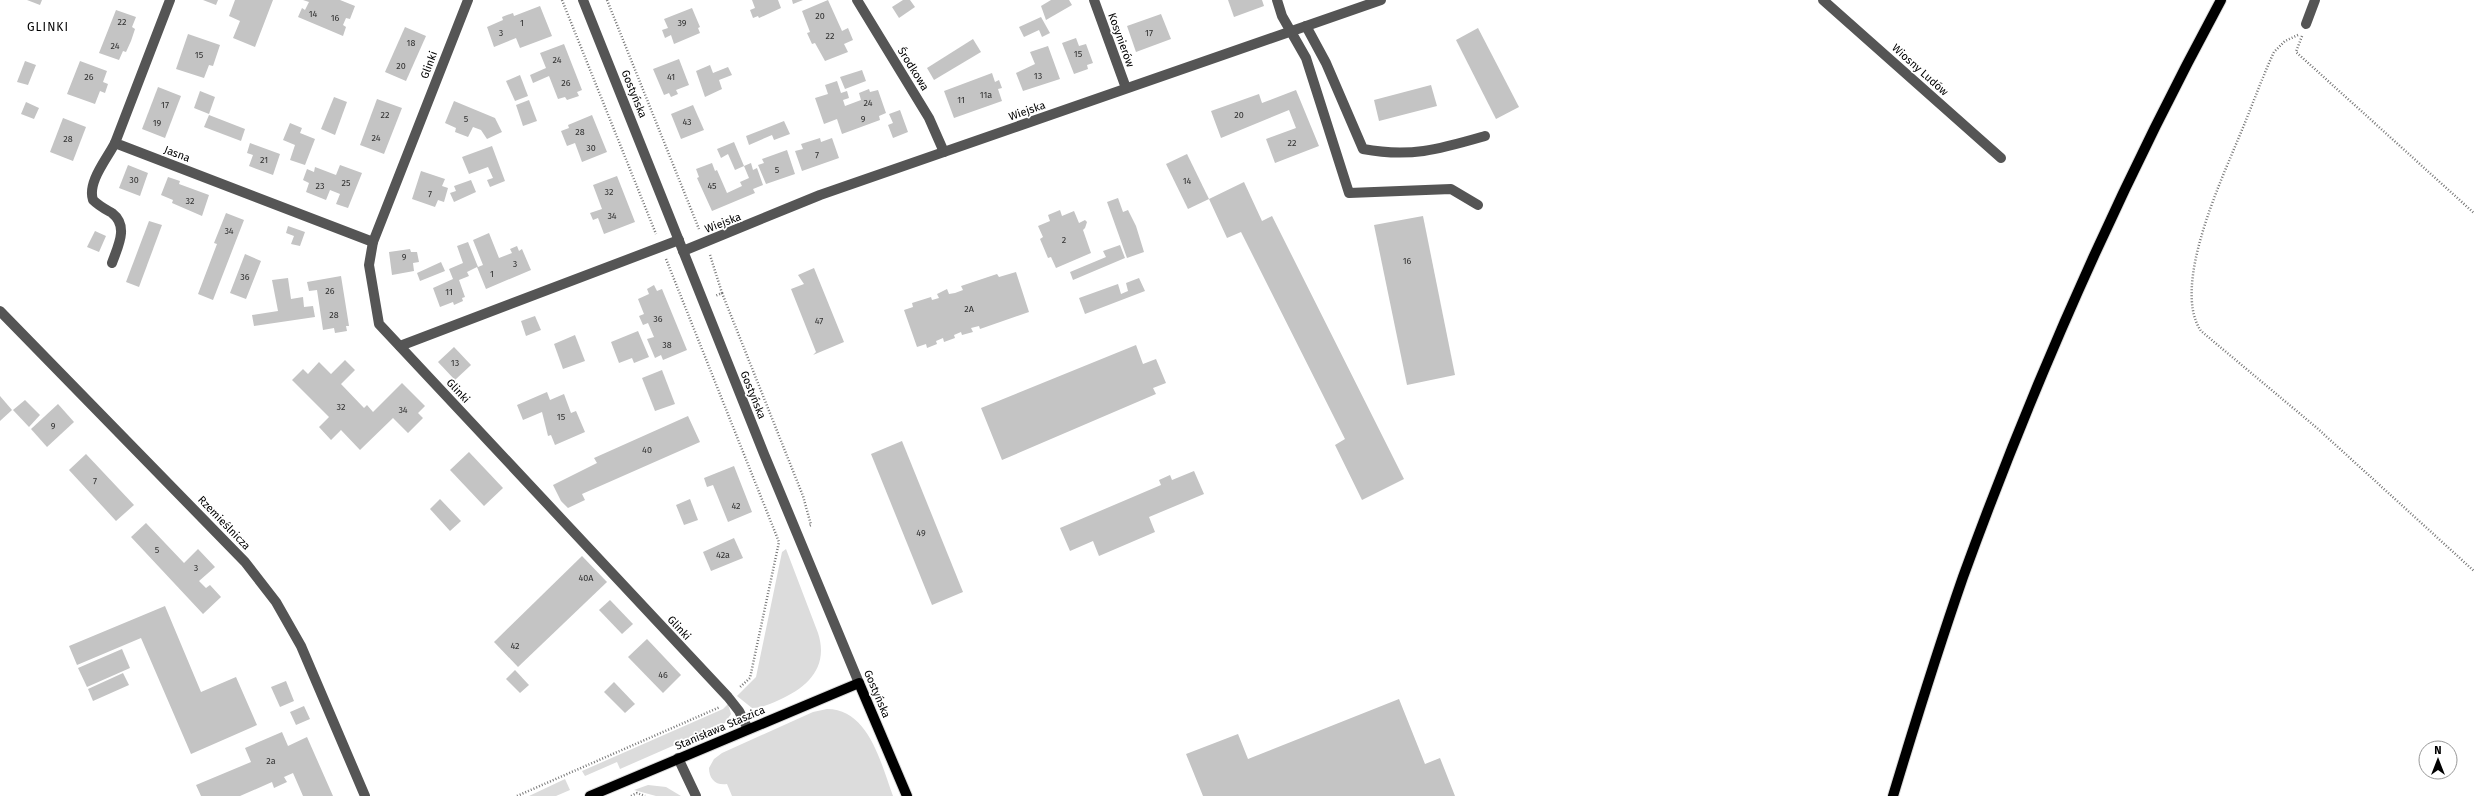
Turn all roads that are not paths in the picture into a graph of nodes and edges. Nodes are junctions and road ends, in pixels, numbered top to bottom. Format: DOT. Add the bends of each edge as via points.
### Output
graph roads {
  1 [pos="170,0"];
  2 [pos="468,0"];
  3 [pos="583,0"];
  4 [pos="856,0"];
  5 [pos="1094,0"];
  6 [pos="1277,0"];
  7 [pos="1381,0"];
  8 [pos="1823,0"];
  9 [pos="2222,0"];
  10 [pos="2315,0"];
  11 [pos="2306,24"];
  12 [pos="1306,26"];
  13 [pos="1292,31"];
  14 [pos="1126,88"];
  15 [pos="1485,136"];
  16 [pos="115,143"];
  17 [pos="944,152"];
  18 [pos="2001,158"];
  19 [pos="1478,205"];
  20 [pos="678,240"];
  21 [pos="372,242"];
  22 [pos="683,251"];
  23 [pos="112,263"];
  24 [pos="2,318"];
  25 [pos="400,346"];
  26 [pos="859,683"];
  27 [pos="748,729"];
  28 [pos="678,758"];
  29 [pos="365,796"];
  30 [pos="590,796"];
  31 [pos="696,796"];
  32 [pos="908,796"];
  33 [pos="1893,796"];
  1 -- 16 [label="street"];
  2 -- 21 [label="street, Glinki"];
  3 -- 20 [label="street, Gostyńska"];
  4 -- 17 [label="street, Środkowa" via="929,118"];
  5 -- 14 [label="street, Kosynierów"];
  6 -- 13 [label="street" via="1282,16"];
  7 -- 12 [label="street, Wiejska"];
  8 -- 18 [label="street, Wiosny Ludów"];
  9 -- 33 [label="main road" via="2141,156 2046,365 1963,579"];
  10 -- 11 [label="street"];
  12 -- 13 [label="street, Wiejska"];
  12 -- 15 [label="street" via="1326,63 1363,149 1382,153 1429,152"];
  13 -- 14 [label="street, Wiejska"];
  13 -- 19 [label="street" via="1306,58 1349,193 1450,189"];
  14 -- 17 [label="street, Wiejska"];
  16 -- 21 [label="street, Jasna"];
  16 -- 23 [label="street" via="95,180 92,192 93,200 116,217 121,225"];
  17 -- 22 [label="street, Wiejska" via="820,196"];
  20 -- 22 [label="street, Gostyńska"];
  20 -- 25 [label="street"];
  21 -- 25 [label="street, Glinki" via="369,265 378,318 382,329"];
  22 -- 26 [label="street, Gostyńska" via="795,532"];
  24 -- 29 [label="street, Rzemieślnicza" via="245,562 276,602 301,646"];
  25 -- 27 [label="street, Glinki" via="728,697 740,711"];
  26 -- 27 [label="main road, Stanisława Staszica"];
  26 -- 32 [label="main road, Gostyńska"];
  27 -- 28 [label="main road, Stanisława Staszica"];
  28 -- 30 [label="main road, Stanisława Staszica"];
  28 -- 31 [label="street"];
}
